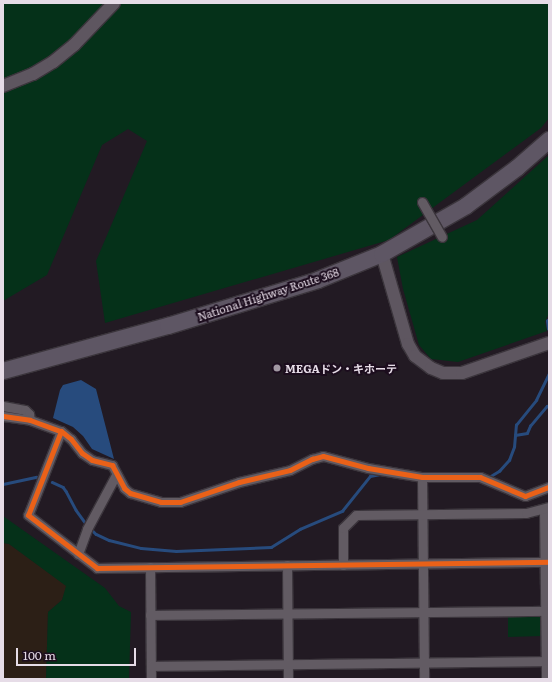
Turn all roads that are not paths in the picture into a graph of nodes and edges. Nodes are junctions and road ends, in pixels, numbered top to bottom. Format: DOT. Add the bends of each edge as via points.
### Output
graph roads {
  1 [pos="114,3"];
  2 [pos="3,86"];
  3 [pos="549,140"];
  4 [pos="422,202"];
  5 [pos="442,236"];
  6 [pos="382,254"];
  7 [pos="549,343"];
  8 [pos="3,371"];
  9 [pos="3,406"];
  10 [pos="3,416"];
  11 [pos="30,420"];
  12 [pos="61,431"];
  13 [pos="116,475"];
  14 [pos="422,480"];
  15 [pos="549,487"];
  16 [pos="546,508"];
  17 [pos="422,514"];
  18 [pos="78,554"];
  19 [pos="547,562"];
  20 [pos="423,564"];
  21 [pos="287,565"];
  22 [pos="344,565"];
  23 [pos="150,567"];
  24 [pos="547,611"];
  25 [pos="424,612"];
  26 [pos="286,614"];
  27 [pos="150,616"];
  28 [pos="547,661"];
  29 [pos="424,662"];
  30 [pos="288,664"];
  31 [pos="151,666"];
  32 [pos="151,679"];
  33 [pos="288,679"];
  34 [pos="424,679"];
  35 [pos="546,679"];
  1 -- 2 [label="street" via="74,45 52,62"];
  3 -- 6 [label="highway, National Highway Route 368" via="466,206"];
  4 -- 5 [label="street, bridge"];
  6 -- 7 [label="street" via="408,344 415,356 431,368 443,372 462,373"];
  6 -- 8 [label="highway, National Highway Route 368" via="318,280 168,326"];
  9 -- 11 [label="street" via="25,410"];
  10 -- 11 [label="street"];
  11 -- 12 [label="street"];
  12 -- 13 [label="street" via="92,460 112,465"];
  12 -- 18 [label="street" via="28,515"];
  13 -- 14 [label="street" via="130,493 172,503 239,482 290,470 319,456 328,456"];
  13 -- 18 [label="street" via="89,525"];
  14 -- 15 [label="street" via="480,477 525,496"];
  14 -- 17 [label="street"];
  16 -- 17 [label="street" via="526,513"];
  16 -- 19 [label="street"];
  17 -- 20 [label="street"];
  17 -- 22 [label="street" via="356,515 343,528"];
  18 -- 23 [label="street" via="97,568"];
  19 -- 20 [label="street"];
  19 -- 24 [label="street"];
  20 -- 22 [label="street"];
  20 -- 25 [label="street"];
  21 -- 22 [label="street"];
  21 -- 23 [label="street"];
  21 -- 26 [label="street"];
  23 -- 27 [label="street"];
  24 -- 25 [label="street"];
  24 -- 28 [label="street"];
  25 -- 26 [label="street"];
  25 -- 29 [label="street"];
  26 -- 27 [label="street"];
  26 -- 30 [label="street"];
  27 -- 31 [label="street"];
  28 -- 29 [label="street"];
  28 -- 35 [label="street"];
  29 -- 30 [label="street"];
  29 -- 34 [label="street"];
  30 -- 31 [label="street"];
  30 -- 33 [label="street"];
  31 -- 32 [label="street"];
}
